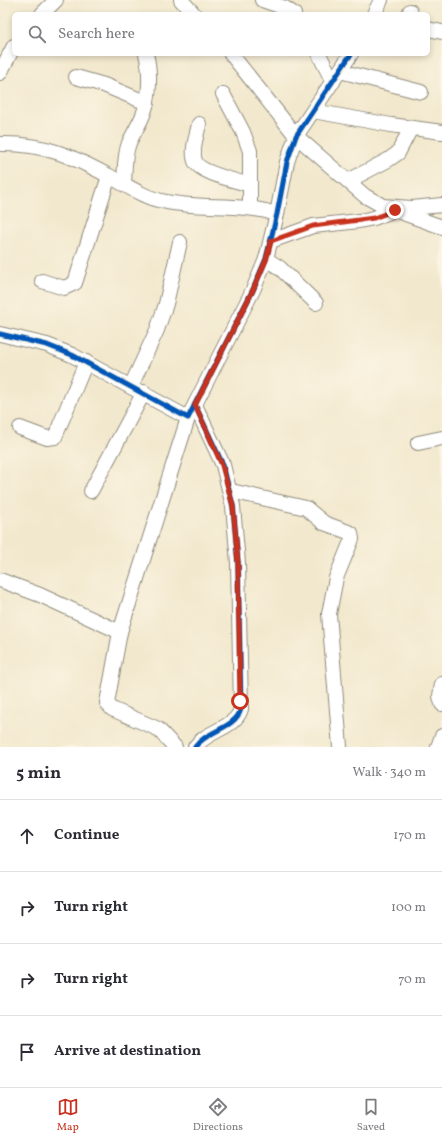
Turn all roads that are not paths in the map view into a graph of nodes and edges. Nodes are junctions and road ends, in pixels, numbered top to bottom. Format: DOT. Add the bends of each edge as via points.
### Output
graph roads {
  1 [pos="56,0"];
  2 [pos="181,0"];
  3 [pos="262,0"];
  4 [pos="381,0"];
  5 [pos="44,12"];
  6 [pos="192,12"];
  7 [pos="291,12"];
  8 [pos="375,12"];
  9 [pos="430,29"];
  10 [pos="442,32"];
  11 [pos="12,50"];
  12 [pos="146,56"];
  13 [pos="233,56"];
  14 [pos="321,56"];
  15 [pos="351,56"];
  16 [pos="0,73"];
  17 [pos="76,77"];
  18 [pos="337,77"];
  19 [pos="421,92"];
  20 [pos="223,94"];
  21 [pos="147,103"];
  22 [pos="313,111"];
  23 [pos="199,124"];
  24 [pos="411,128"];
  25 [pos="442,132"];
  26 [pos="296,136"];
  27 [pos="0,144"];
  28 [pos="109,176"];
  29 [pos="348,181"];
  30 [pos="124,183"];
  31 [pos="250,185"];
  32 [pos="442,205"];
  33 [pos="250,207"];
  34 [pos="389,208"];
  35 [pos="277,214"];
  36 [pos="442,227"];
  37 [pos="271,241"];
  38 [pos="180,242"];
  39 [pos="266,260"];
  40 [pos="42,281"];
  41 [pos="316,303"];
  42 [pos="0,334"];
  43 [pos="86,362"];
  44 [pos="132,386"];
  45 [pos="144,392"];
  46 [pos="195,405"];
  47 [pos="188,418"];
  48 [pos="20,428"];
  49 [pos="442,438"];
  50 [pos="418,443"];
  51 [pos="91,491"];
  52 [pos="231,491"];
  53 [pos="0,580"];
  54 [pos="120,632"];
  55 [pos="442,684"];
  56 [pos="442,704"];
  57 [pos="442,736"];
  58 [pos="175,747"];
  59 [pos="194,747"];
  60 [pos="340,747"];
  61 [pos="438,747"];
  1 -- 5 [label="street"];
  2 -- 6 [label="street"];
  3 -- 7 [label="street"];
  4 -- 8 [label="street"];
  9 -- 10 [label="street"];
  11 -- 16 [label="street"];
  12 -- 21 [label="street" via="149,74"];
  13 -- 26 [label="street"];
  14 -- 18 [label="street"];
  15 -- 18 [label="street"];
  17 -- 21 [label="street"];
  18 -- 19 [label="street"];
  18 -- 22 [label="street"];
  20 -- 31 [label="street" via="248,144 251,161"];
  21 -- 30 [label="street" via="127,148"];
  22 -- 24 [label="street"];
  22 -- 26 [label="street"];
  23 -- 31 [label="street" via="194,153 197,165 204,170"];
  24 -- 25 [label="street"];
  24 -- 29 [label="street" via="398,153"];
  26 -- 29 [label="street"];
  26 -- 35 [label="street" via="287,162"];
  27 -- 28 [label="street" via="30,144 51,149 73,157"];
  28 -- 30 [label="street"];
  28 -- 40 [label="street" via="75,283 64,288"];
  29 -- 34 [label="street" via="365,196"];
  30 -- 33 [label="street" via="160,201 215,207"];
  31 -- 33 [label="street"];
  32 -- 34 [label="street"];
  33 -- 35 [label="street"];
  34 -- 36 [label="street"];
  34 -- 37 [label="street" via="374,218 313,226"];
  35 -- 37 [label="street"];
  37 -- 39 [label="street"];
  38 -- 44 [label="street" via="166,304"];
  39 -- 41 [label="street" via="280,268"];
  39 -- 46 [label="street"];
  42 -- 43 [label="street" via="47,345"];
  43 -- 44 [label="street"];
  43 -- 48 [label="street" via="55,437 47,438"];
  44 -- 45 [label="street"];
  45 -- 47 [label="street"];
  45 -- 51 [label="street"];
  46 -- 47 [label="street"];
  46 -- 52 [label="street"];
  47 -- 54 [label="street"];
  49 -- 50 [label="street"];
  52 -- 59 [label="street" via="237,548 241,709 235,719 207,735"];
  52 -- 60 [label="street" via="306,508 324,523 351,533 352,539 336,578 329,614"];
  53 -- 54 [label="street" via="40,595"];
  54 -- 58 [label="street" via="107,702 112,709 158,729"];
  55 -- 56 [label="street"];
  57 -- 61 [label="street"];
}
